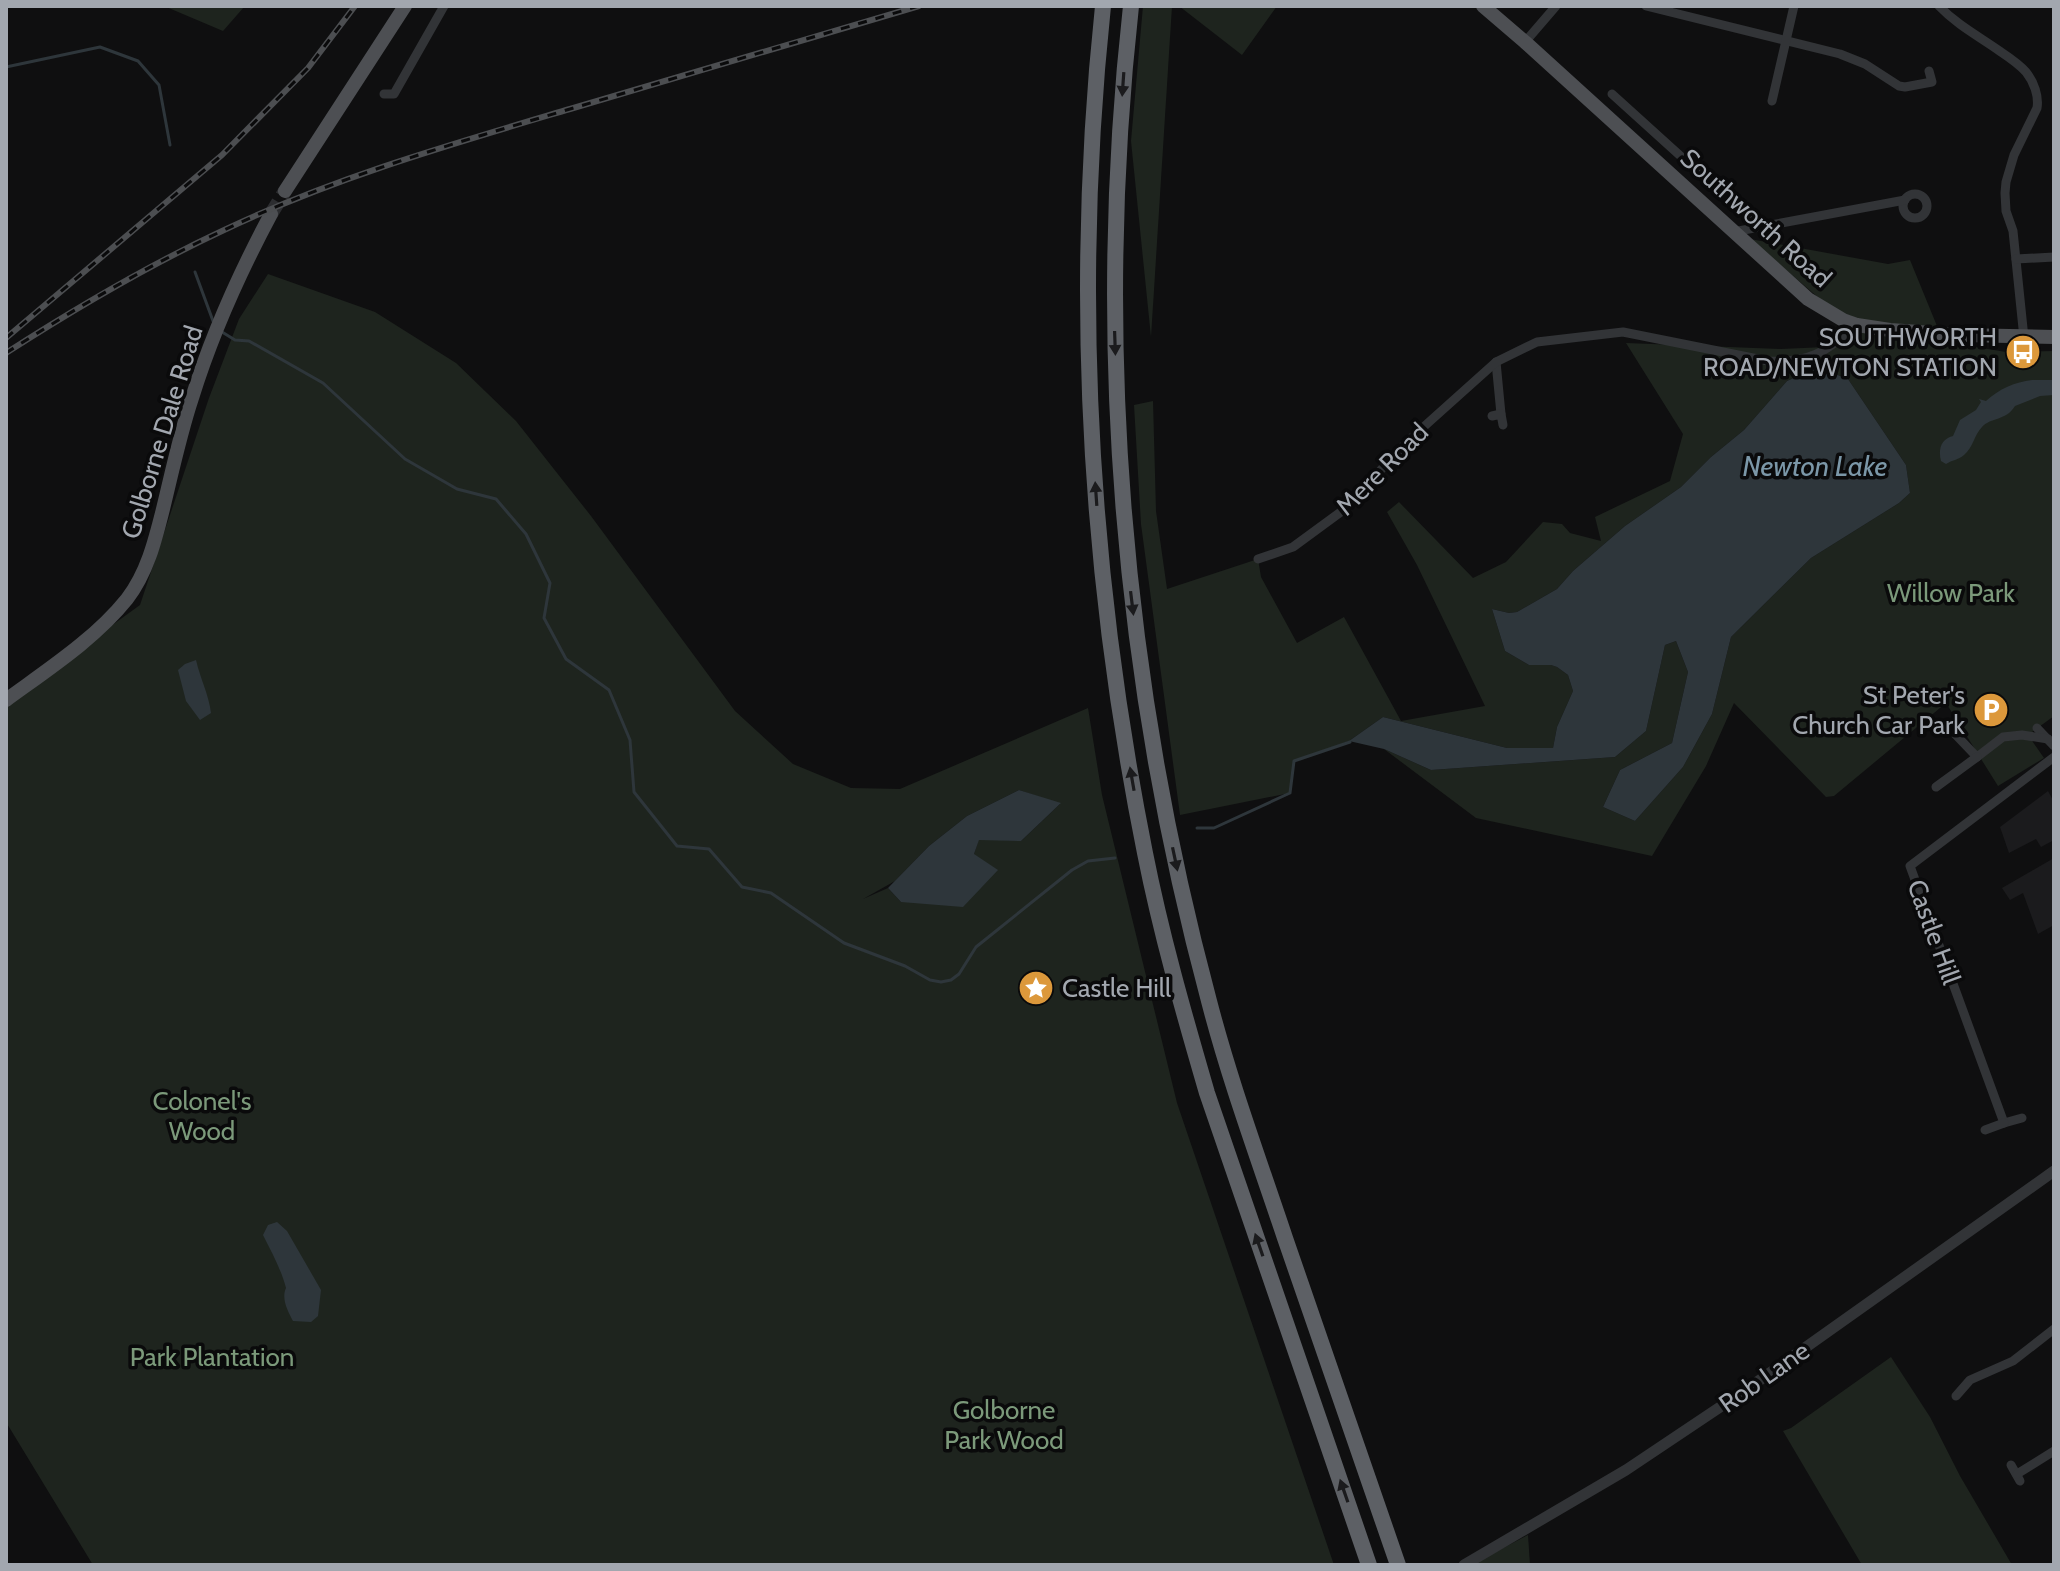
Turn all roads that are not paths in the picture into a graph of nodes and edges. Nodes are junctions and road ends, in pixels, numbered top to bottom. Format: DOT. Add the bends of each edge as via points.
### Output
graph roads {
  1 [pos="405,6"];
  2 [pos="444,6"];
  3 [pos="1103,6"];
  4 [pos="1131,6"];
  5 [pos="1483,6"];
  6 [pos="1556,6"];
  7 [pos="1646,6"];
  8 [pos="1794,6"];
  9 [pos="1939,6"];
  10 [pos="1787,41"];
  11 [pos="1525,42"];
  12 [pos="1929,71"];
  13 [pos="1626,89"];
  14 [pos="384,94"];
  15 [pos="2052,100"];
  16 [pos="1772,101"];
  17 [pos="2038,101"];
  18 [pos="2007,138"];
  19 [pos="2019,144"];
  20 [pos="285,191"];
  21 [pos="1905,200"];
  22 [pos="271,214"];
  23 [pos="1760,228"];
  24 [pos="1733,232"];
  25 [pos="2054,257"];
  26 [pos="2016,259"];
  27 [pos="1857,325"];
  28 [pos="2054,337"];
  29 [pos="2024,338"];
  30 [pos="1496,362"];
  31 [pos="1498,419"];
  32 [pos="1258,559"];
  33 [pos="6,700"];
  34 [pos="2037,728"];
  35 [pos="1954,733"];
  36 [pos="2051,743"];
  37 [pos="1977,757"];
  38 [pos="2054,757"];
  39 [pos="1936,787"];
  40 [pos="2022,1118"];
  41 [pos="2004,1123"];
  42 [pos="1985,1130"];
  43 [pos="2054,1171"];
  44 [pos="2054,1329"];
  45 [pos="1956,1397"];
  46 [pos="2054,1451"];
  47 [pos="2016,1473"];
  48 [pos="1369,1565"];
  49 [pos="1398,1565"];
  50 [pos="1464,1565"];
  1 -- 20 [label="main road"];
  2 -- 14 [label="street" via="394,94"];
  48 -- 3 [label="highway, one-way" via="1207,1093 1152,886 1120,715 1100,560 1088,342 1093,124"];
  4 -- 49 [label="highway, one-way" via="1119,133 1115,335 1127,561 1146,711 1189,924 1233,1084"];
  5 -- 11 [label="main road, Southworth Road"];
  6 -- 11 [label="street"];
  7 -- 10 [label="street"];
  8 -- 10 [label="street"];
  9 -- 17 [label="street" via="2026,71"];
  10 -- 12 [label="street" via="1865,64 1899,86 1932,82"];
  10 -- 16 [label="street"];
  11 -- 24 [label="main road, Southworth Road"];
  13 -- 23 [label="street" via="1614,96"];
  15 -- 17 [label="street"];
  17 -- 19 [label="street"];
  18 -- 19 [label="street"];
  19 -- 26 [label="street" via="2005,193"];
  21 -- 23 [label="street"];
  22 -- 33 [label="main road, Golborne Dale Road" via="212,342 140,578 128,597 67,656"];
  23 -- 24 [label="street"];
  24 -- 27 [label="main road, Southworth Road" via="1808,299"];
  25 -- 26 [label="street"];
  26 -- 29 [label="street"];
  27 -- 29 [label="main road, Southworth Road"];
  27 -- 30 [label="street, Mere Road" via="1819,354 1792,362 1623,332 1537,342"];
  28 -- 29 [label="main road, Southworth Road"];
  30 -- 31 [label="street"];
  30 -- 32 [label="street, Mere Road" via="1409,440 1342,511 1293,547"];
  34 -- 36 [label="street"];
  35 -- 37 [label="street"];
  36 -- 37 [label="street" via="2022,735 2003,737"];
  37 -- 39 [label="street"];
  38 -- 41 [label="street, Castle Hill" via="1910,866"];
  40 -- 41 [label="street"];
  41 -- 42 [label="street"];
  43 -- 50 [label="street, Rob Lane" via="1640,1462"];
  44 -- 45 [label="street" via="2013,1361 1970,1380"];
  46 -- 47 [label="street"];
}
